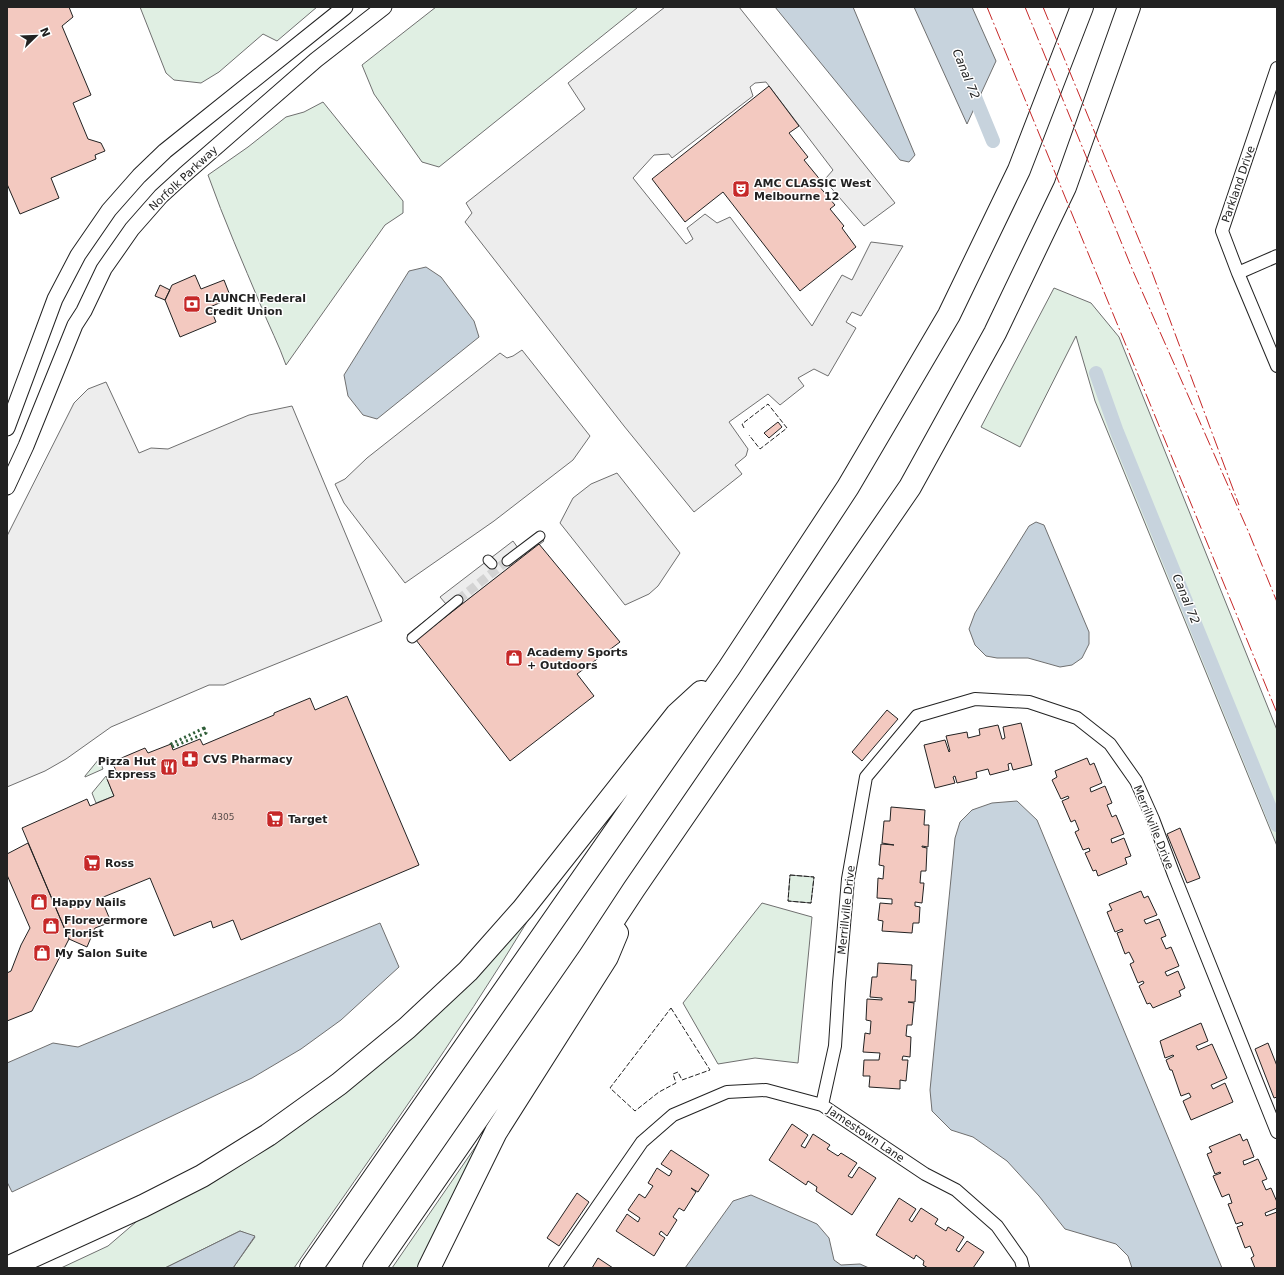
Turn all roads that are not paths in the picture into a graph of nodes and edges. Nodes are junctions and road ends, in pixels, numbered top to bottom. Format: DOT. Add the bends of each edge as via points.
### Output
graph roads {
  1 [pos="345,7"];
  2 [pos="384,7"];
  3 [pos="1082,7"];
  4 [pos="1130,7"];
  5 [pos="1277,68"];
  6 [pos="1277,256"];
  7 [pos="1238,273"];
  8 [pos="1277,366"];
  9 [pos="7,428"];
  10 [pos="7,487"];
  11 [pos="540,536"];
  12 [pos="507,561"];
  13 [pos="458,600"];
  14 [pos="411,638"];
  15 [pos="729,668"];
  16 [pos="634,889"];
  17 [pos="822,1105"];
  18 [pos="1277,1132"];
  19 [pos="7,1268"];
  20 [pos="311,1268"];
  21 [pos="374,1268"];
  22 [pos="429,1268"];
  23 [pos="555,1268"];
  24 [pos="1023,1268"];
  1 -- 9 [label="street" via="165,150 109,210 78,254 55,299"];
  2 -- 10 [label="street, Norfolk Parkway" via="316,60 184,175 161,196 132,229 104,269 75,325"];
  3 -- 15 [label="highway" via="1019,170 949,315 848,487"];
  4 -- 16 [label="highway" via="1065,187 995,333 910,487"];
  5 -- 7 [label="street, Parkland Drive" via="1222,231"];
  6 -- 7 [label="street"];
  7 -- 8 [label="street, Parkland Drive"];
  11 -- 12 [label="street"];
  13 -- 14 [label="street"];
  15 -- 19 [label="highway" via="677,714 523,909 468,971 376,1054 268,1135 202,1176"];
  15 -- 20 [label="highway"];
  16 -- 21 [label="highway"];
  16 -- 22 [label="highway" via="607,957 496,1132"];
  17 -- 18 [label="street, Merrillville Drive" via="834,1046 848,879 866,777 917,716 975,699 1029,702 1077,718 1110,744 1136,781"];
  17 -- 23 [label="street, Jamestown Lane" via="766,1090 727,1092 673,1115 642,1142"];
  17 -- 24 [label="street, Jamestown Lane" via="925,1174 956,1190 997,1226 1021,1260"];
}
